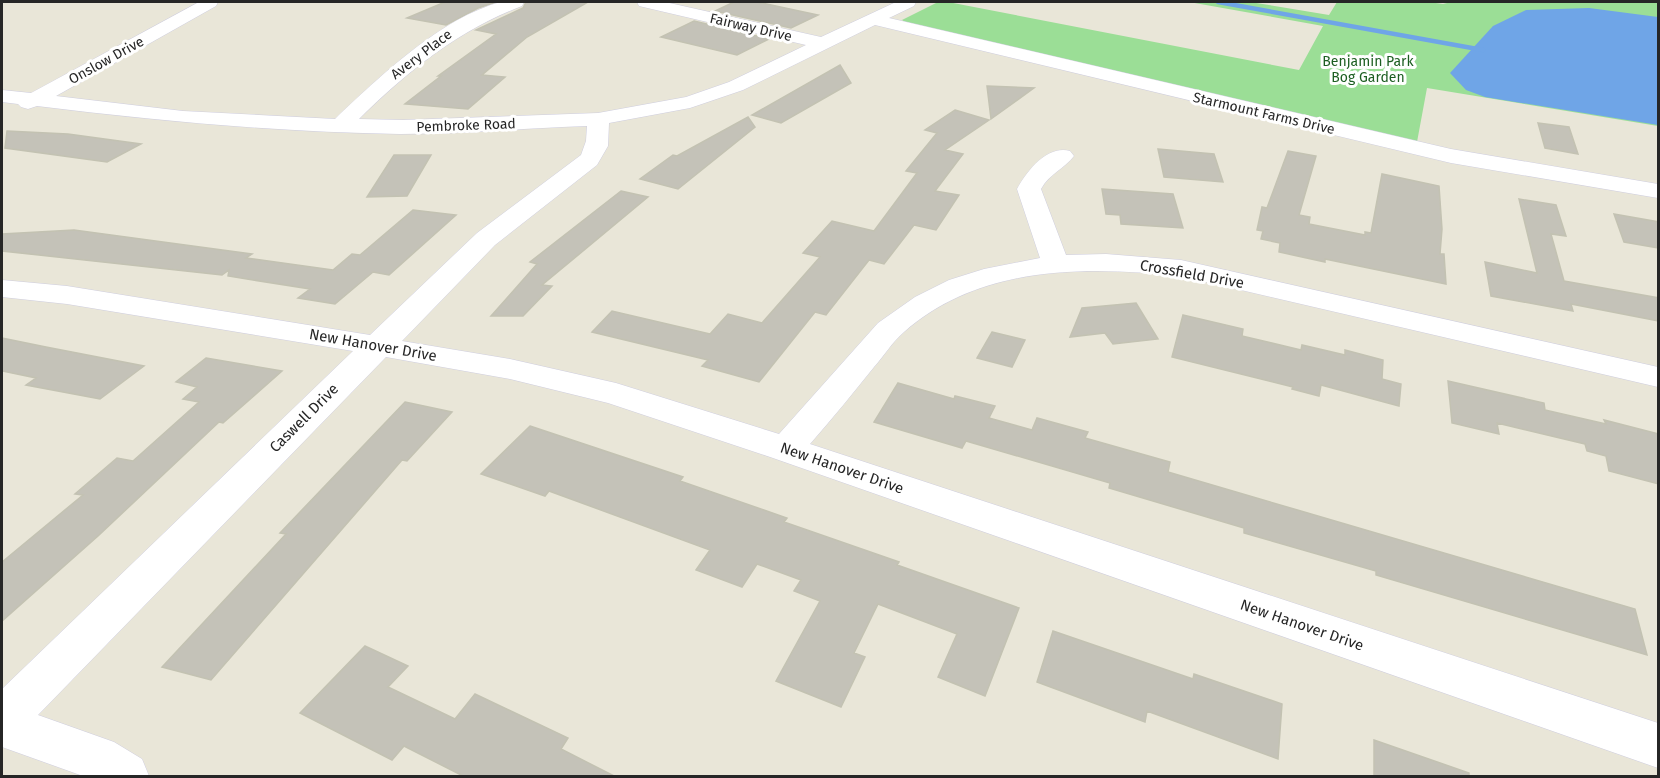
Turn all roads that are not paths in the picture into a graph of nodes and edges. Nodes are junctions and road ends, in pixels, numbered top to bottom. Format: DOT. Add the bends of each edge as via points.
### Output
graph roads {
  1 [pos="210,2"];
  2 [pos="516,2"];
  3 [pos="645,2"];
  4 [pos="908,2"];
  5 [pos="872,20"];
  6 [pos="822,44"];
  7 [pos="33,100"];
  8 [pos="5,105"];
  9 [pos="598,119"];
  10 [pos="340,126"];
  11 [pos="1062,156"];
  12 [pos="1659,191"];
  13 [pos="1055,262"];
  14 [pos="2,288"];
  15 [pos="378,345"];
  16 [pos="1659,376"];
  17 [pos="786,449"];
  18 [pos="2,723"];
  19 [pos="1659,746"];
  20 [pos="125,777"];
  1 -- 7 [label="street, Onslow Drive"];
  2 -- 10 [label="street, Avery Place" via="468,21 440,38 393,73"];
  3 -- 6 [label="street, Fairway Drive"];
  4 -- 5 [label="street, Pembroke Road"];
  5 -- 6 [label="street, Pembroke Road"];
  5 -- 12 [label="street, Starmount Farms Drive" via="1429,151"];
  6 -- 9 [label="street, Pembroke Road" via="711,95"];
  7 -- 8 [label="street, Pembroke Road"];
  7 -- 10 [label="street, Pembroke Road" via="183,117"];
  9 -- 10 [label="street, Pembroke Road"];
  9 -- 15 [label="street, Caswell Drive" via="596,153 486,239"];
  11 -- 13 [label="street" via="1037,175 1029,189"];
  13 -- 16 [label="street, Crossfield Drive" via="1141,263 1181,268"];
  13 -- 17 [label="street, Crossfield Drive" via="1014,269 924,302 892,327"];
  14 -- 15 [label="street, New Hanover Drive"];
  15 -- 17 [label="street, New Hanover Drive" via="510,369 616,394"];
  15 -- 18 [label="street, Caswell Drive" via="53,667"];
  17 -- 19 [label="street, New Hanover Drive"];
  18 -- 20 [label="street" via="97,758"];
}
